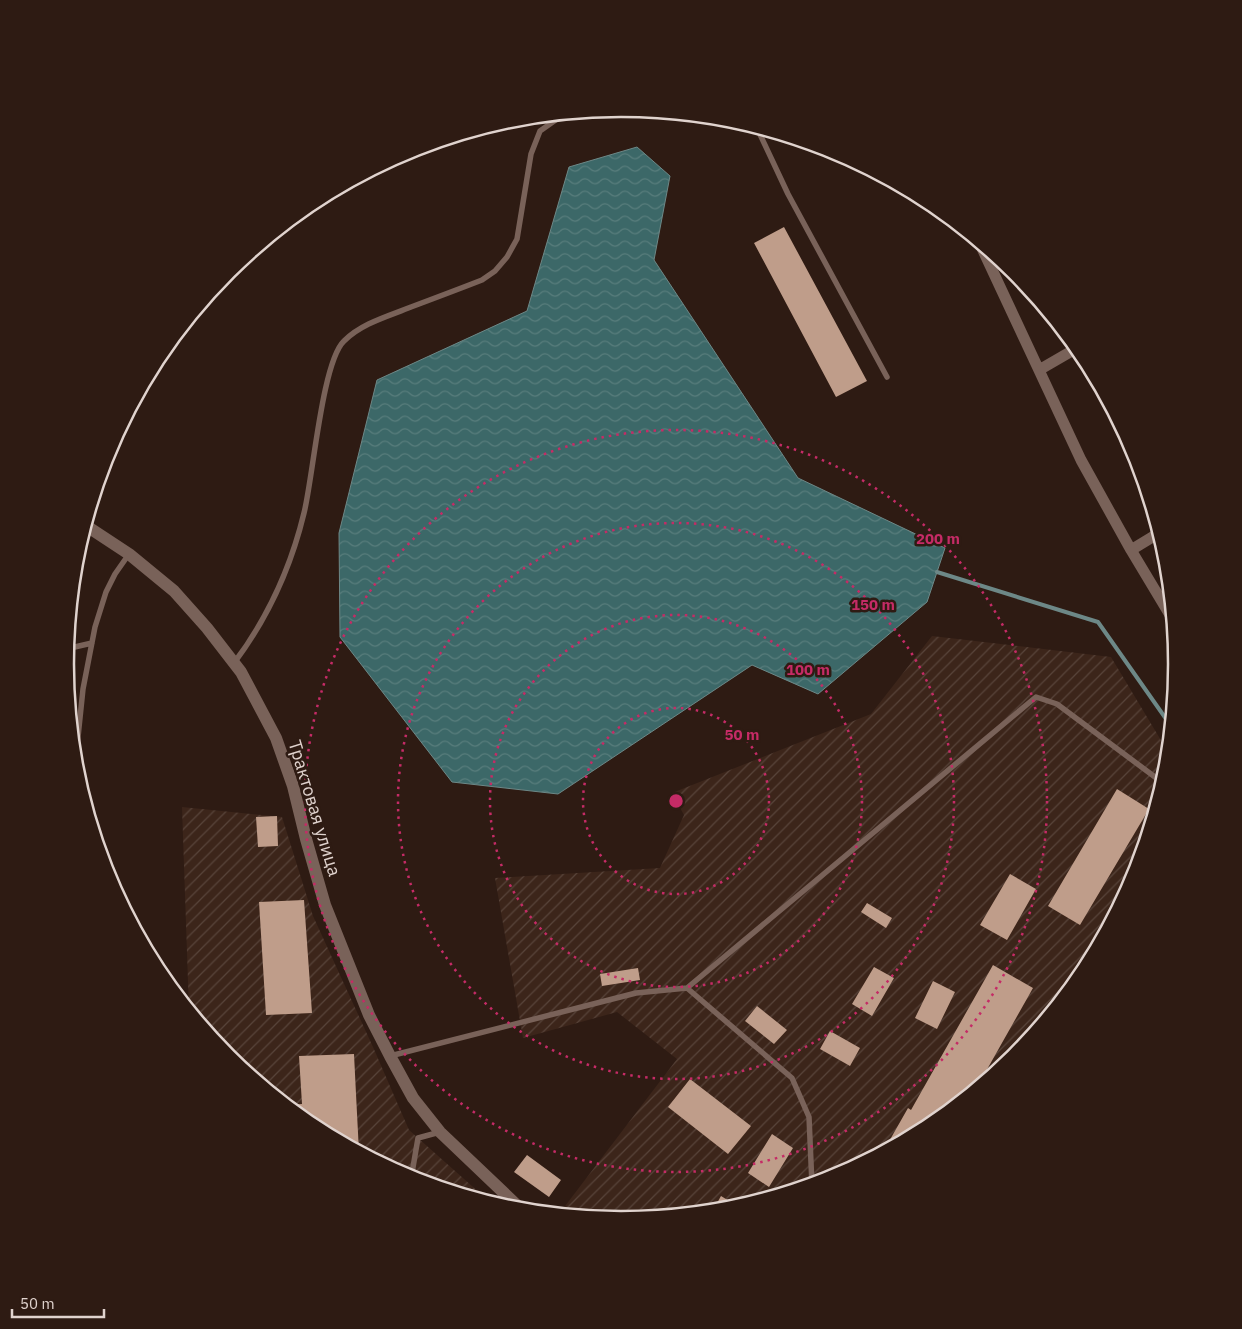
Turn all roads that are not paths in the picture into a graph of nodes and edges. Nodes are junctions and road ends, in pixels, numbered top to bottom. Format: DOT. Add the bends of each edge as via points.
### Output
graph roads {
  1 [pos="553,122"];
  2 [pos="760,135"];
  3 [pos="992,262"];
  4 [pos="1070,352"];
  5 [pos="1039,370"];
  6 [pos="887,377"];
  7 [pos="91,529"];
  8 [pos="1153,538"];
  9 [pos="1131,550"];
  10 [pos="129,554"];
  11 [pos="1165,609"];
  12 [pos="92,643"];
  13 [pos="74,647"];
  14 [pos="234,663"];
  15 [pos="78,738"];
  16 [pos="1156,778"];
  17 [pos="688,988"];
  18 [pos="390,1056"];
  19 [pos="440,1132"];
  20 [pos="413,1170"];
  21 [pos="812,1177"];
  22 [pos="512,1201"];
  1 -- 14 [label="lane" via="540,131 531,154 517,239 495,271 482,280 376,321 342,342 327,381 305,511 291,558 261,624"];
  2 -- 6 [label="lane" via="788,194"];
  3 -- 5 [label="street"];
  4 -- 5 [label="street"];
  5 -- 9 [label="street" via="1081,460"];
  7 -- 10 [label="street, Трактовая улица"];
  8 -- 9 [label="street"];
  9 -- 11 [label="street"];
  10 -- 12 [label="lane" via="106,592"];
  10 -- 14 [label="street, Трактовая улица" via="174,591"];
  12 -- 13 [label="lane"];
  12 -- 15 [label="lane"];
  14 -- 18 [label="street, Трактовая улица" via="276,738 293,786 325,905 369,1015"];
  16 -- 17 [label="lane" via="1057,704 1036,697"];
  17 -- 18 [label="lane" via="636,993"];
  17 -- 21 [label="lane" via="792,1078 809,1117"];
  18 -- 19 [label="street, Трактовая улица" via="413,1098"];
  19 -- 20 [label="lane" via="418,1138"];
  19 -- 22 [label="street, Трактовая улица"];
}
